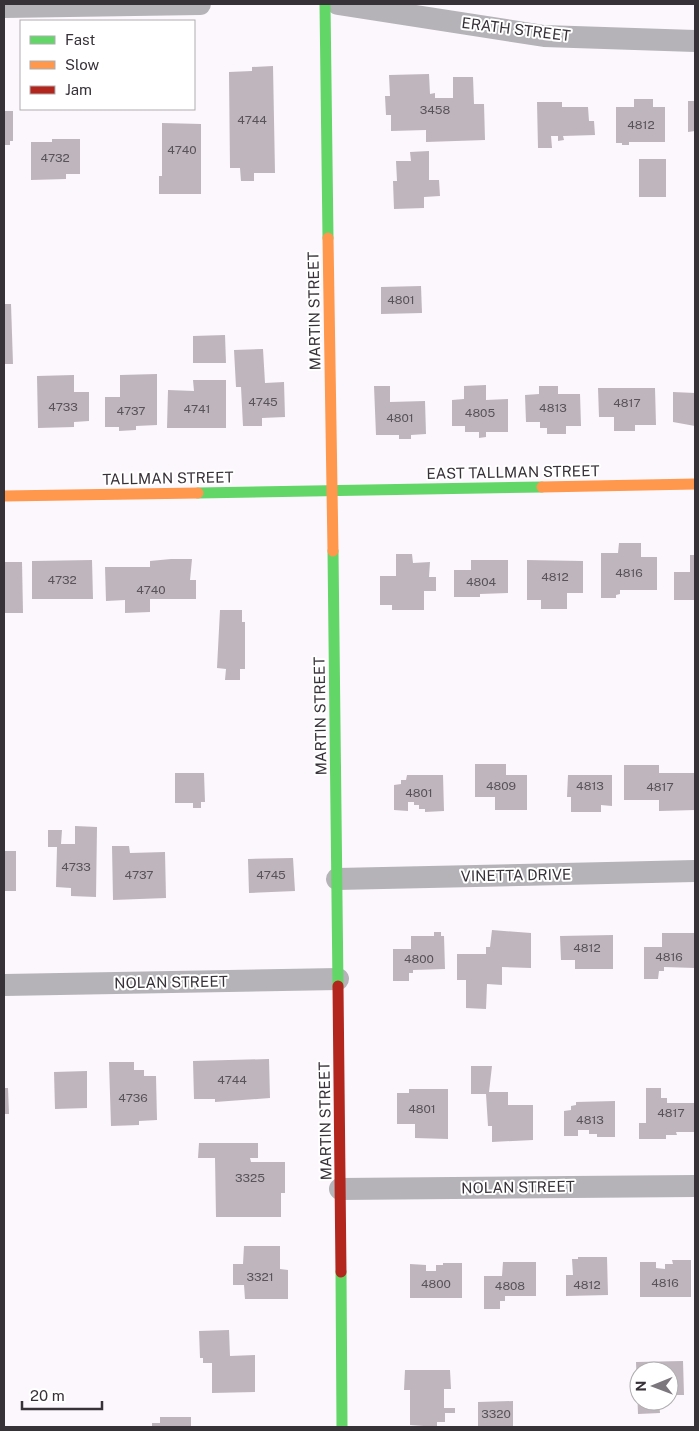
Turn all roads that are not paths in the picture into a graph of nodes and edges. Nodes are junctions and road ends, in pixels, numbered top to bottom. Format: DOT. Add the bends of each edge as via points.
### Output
graph roads {
  1 [pos="200,4"];
  2 [pos="325,4"];
  3 [pos="338,4"];
  4 [pos="4,7"];
  5 [pos="695,41"];
  6 [pos="695,484"];
  7 [pos="332,490"];
  8 [pos="4,496"];
  9 [pos="695,871"];
  10 [pos="337,879"];
  11 [pos="338,979"];
  12 [pos="4,985"];
  13 [pos="695,1186"];
  14 [pos="340,1189"];
  15 [pos="342,1427"];
  1 -- 4 [label="street"];
  2 -- 7 [label="street, MARTIN STREET"];
  3 -- 5 [label="street, ERATH STREET" via="544,36"];
  6 -- 7 [label="street, EAST TALLMAN STREET"];
  7 -- 8 [label="street, TALLMAN STREET"];
  7 -- 10 [label="street, MARTIN STREET"];
  9 -- 10 [label="street, VINETTA DRIVE"];
  10 -- 11 [label="street, MARTIN STREET"];
  11 -- 12 [label="street, NOLAN STREET"];
  11 -- 14 [label="street, MARTIN STREET"];
  13 -- 14 [label="street, NOLAN STREET"];
  14 -- 15 [label="street, MARTIN STREET"];
}
